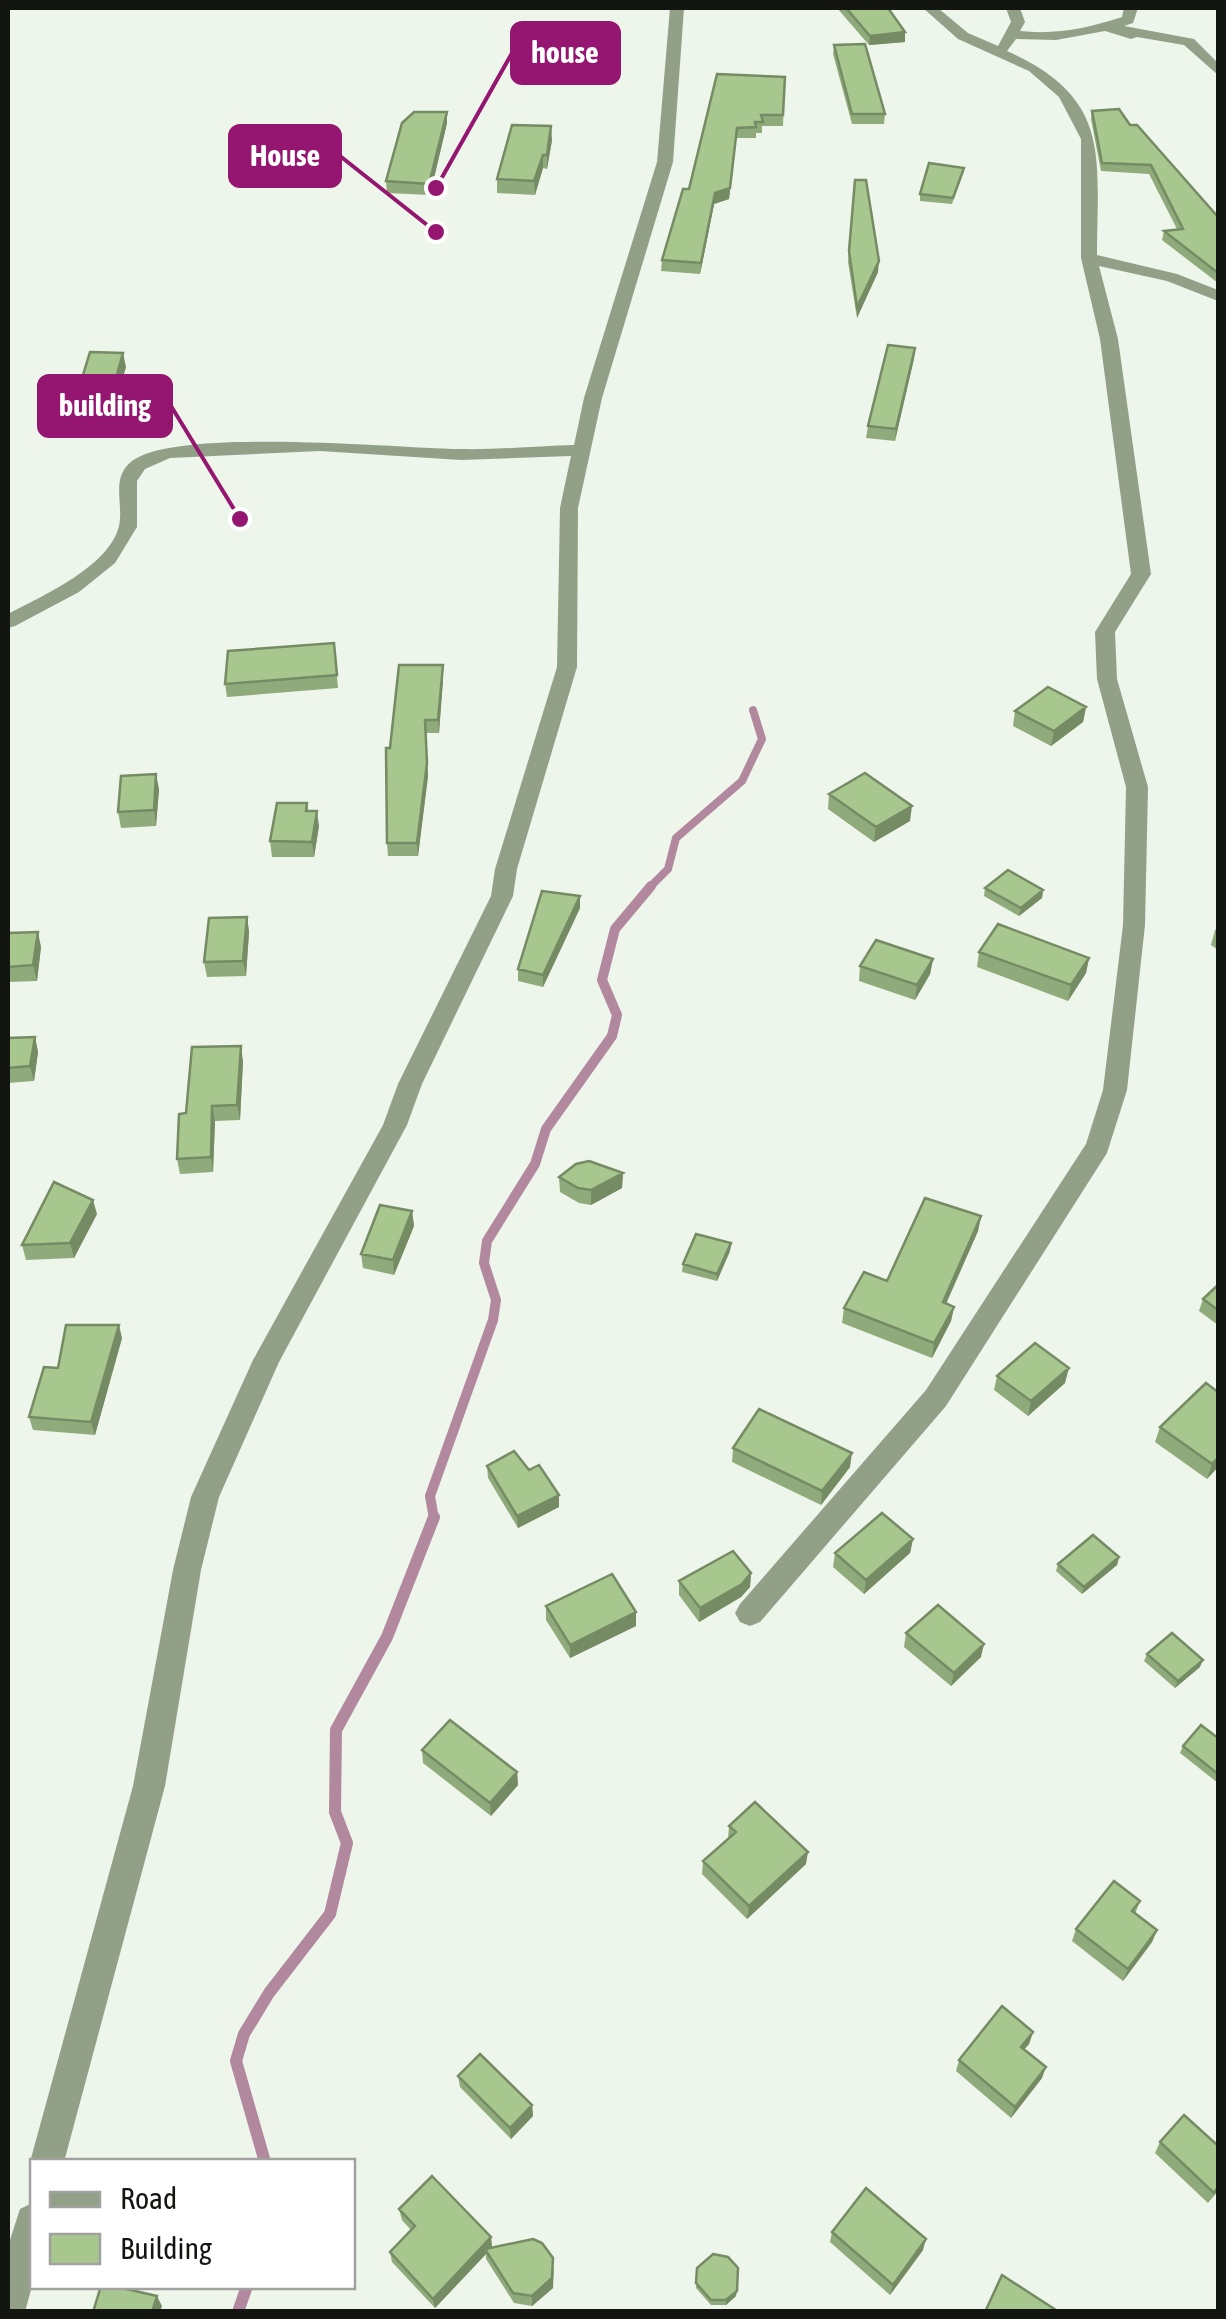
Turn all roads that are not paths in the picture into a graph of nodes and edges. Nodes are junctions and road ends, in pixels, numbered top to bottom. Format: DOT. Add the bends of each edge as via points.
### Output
graph roads {
  1 [pos="676,8"];
  2 [pos="930,8"];
  3 [pos="1014,8"];
  4 [pos="1132,8"];
  5 [pos="1106,27"];
  6 [pos="1012,34"];
  7 [pos="1131,35"];
  8 [pos="999,55"];
  9 [pos="1218,71"];
  10 [pos="1089,258"];
  11 [pos="1218,296"];
  12 [pos="582,450"];
  13 [pos="8,622"];
  14 [pos="750,1613"];
  15 [pos="48,2159"];
  16 [pos="30,2228"];
  17 [pos="8,2310"];
  1 -- 12 [label="street" via="665,162"];
  2 -- 8 [label="street" via="962,36"];
  3 -- 6 [label="street" via="1018,22"];
  4 -- 5 [label="street" via="1128,20"];
  5 -- 6 [label="street" via="1044,38"];
  5 -- 7 [label="street"];
  5 -- 9 [label="street" via="1188,42"];
  6 -- 8 [label="street"];
  8 -- 10 [label="street" via="1034,68 1065,95 1089,138"];
  10 -- 11 [label="street" via="1180,279"];
  10 -- 14 [label="street" via="1109,339 1141,574 1105,632 1108,680 1138,786 1134,925 1115,1090 1098,1146 936,1398"];
  12 -- 13 [label="street" via="461,456 320,446 168,453 138,466 128,481 128,527 108,558 72,588"];
  12 -- 15 [label="street" via="570,508 567,667 502,896 387,1140 266,1360 205,1496 149,1786"];
  16 -- 17 [label="street"];
}
